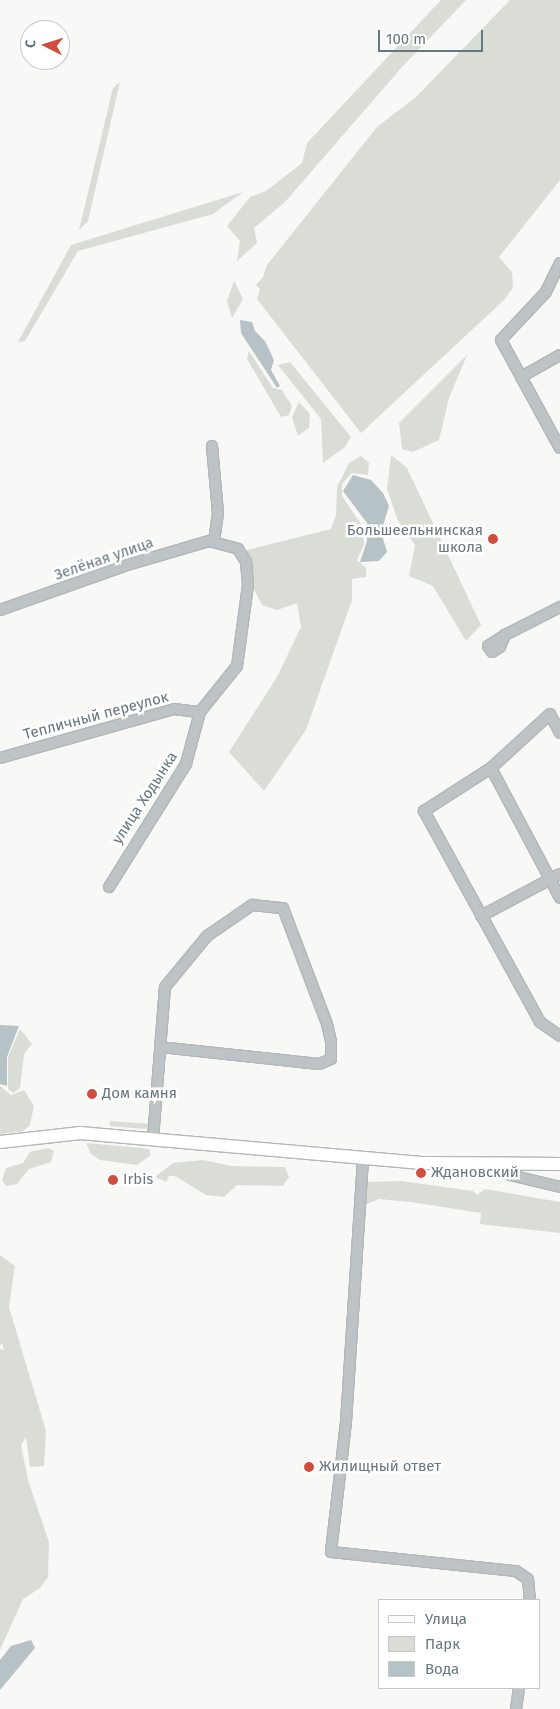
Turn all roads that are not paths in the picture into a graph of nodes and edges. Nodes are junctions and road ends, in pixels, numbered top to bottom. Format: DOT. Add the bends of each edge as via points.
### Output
graph roads {
  1 [pos="560,263"];
  2 [pos="560,355"];
  3 [pos="521,377"];
  4 [pos="212,446"];
  5 [pos="559,446"];
  6 [pos="216,541"];
  7 [pos="560,607"];
  8 [pos="0,610"];
  9 [pos="505,635"];
  10 [pos="200,712"];
  11 [pos="560,733"];
  12 [pos="0,758"];
  13 [pos="491,768"];
  14 [pos="560,874"];
  15 [pos="550,880"];
  16 [pos="109,886"];
  17 [pos="560,898"];
  18 [pos="481,916"];
  19 [pos="560,1036"];
  20 [pos="161,1047"];
  21 [pos="153,1139"];
  22 [pos="0,1142"];
  23 [pos="363,1158"];
  24 [pos="560,1165"];
  25 [pos="471,1166"];
  26 [pos="560,1187"];
  27 [pos="530,1599"];
  28 [pos="519,1689"];
  29 [pos="516,1709"];
  1 -- 3 [label="street" via="546,292 501,340"];
  2 -- 3 [label="street"];
  3 -- 5 [label="street"];
  4 -- 6 [label="street" via="218,513"];
  6 -- 8 [label="street, Зелёная улица" via="124,566"];
  6 -- 10 [label="street, улица Ходынка" via="238,549 246,562 248,585 236,666"];
  7 -- 9 [label="street"];
  10 -- 12 [label="street, Тепличный переулок" via="174,709"];
  10 -- 16 [label="street, улица Ходынка" via="186,764"];
  11 -- 13 [label="street" via="550,714"];
  13 -- 15 [label="street"];
  13 -- 18 [label="street" via="424,811"];
  14 -- 15 [label="street"];
  15 -- 17 [label="street"];
  15 -- 18 [label="street"];
  18 -- 19 [label="street" via="540,1022"];
  20 -- 20 [label="street" via="165,987 207,936 252,905 283,908 326,1024 331,1059 319,1064"];
  20 -- 21 [label="street"];
  21 -- 22 [label="main road" via="80,1133"];
  21 -- 23 [label="main road"];
  23 -- 25 [label="main road"];
  23 -- 27 [label="street" via="346,1422 331,1552 516,1571 528,1579"];
  24 -- 25 [label="main road"];
  25 -- 26 [label="street"];
  28 -- 29 [label="street"];
}
